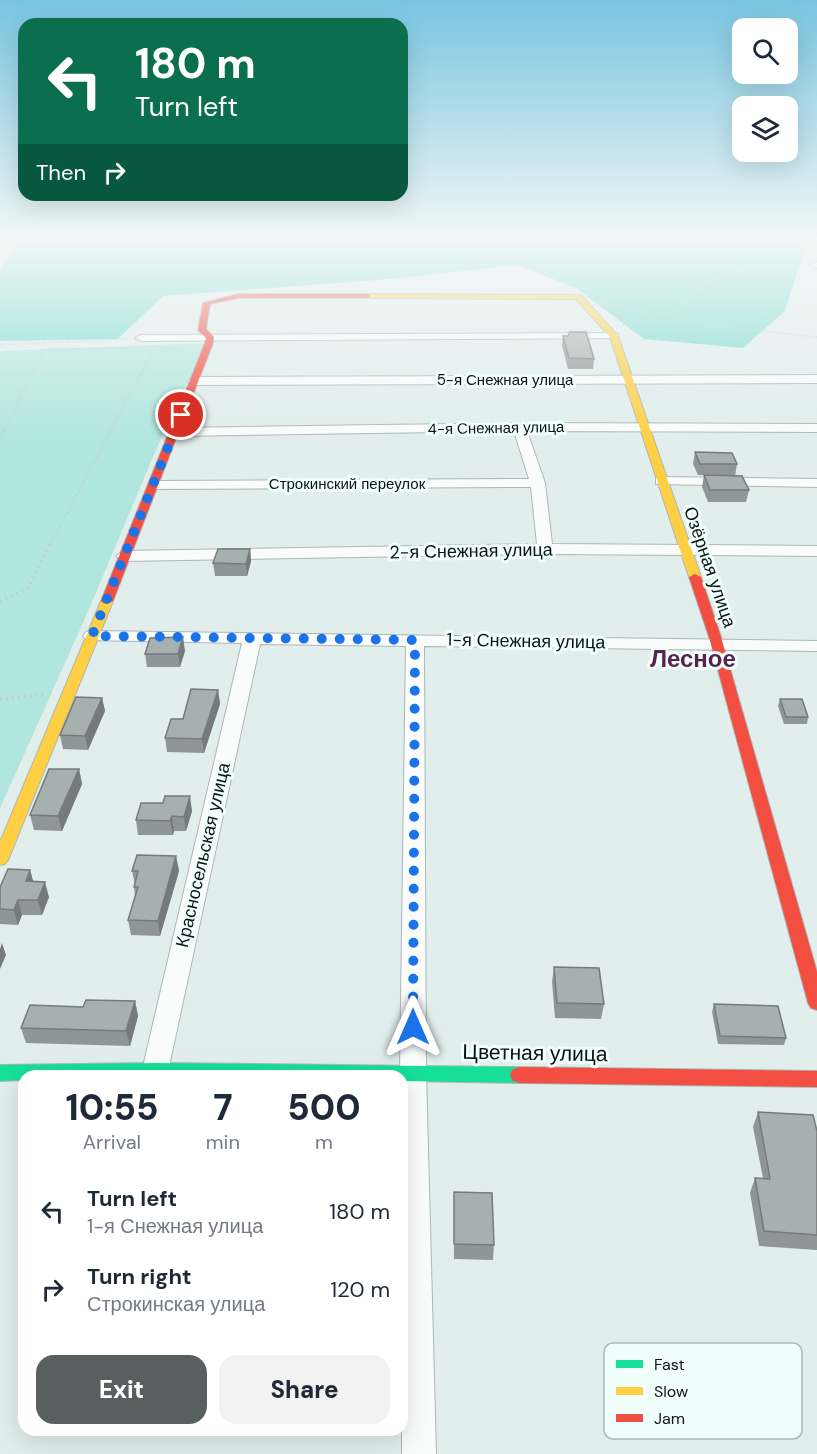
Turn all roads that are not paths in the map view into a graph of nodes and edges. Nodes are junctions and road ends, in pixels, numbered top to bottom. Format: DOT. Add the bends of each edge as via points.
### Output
graph roads {
  1 [pos="206,306"];
  2 [pos="586,306"];
  3 [pos="614,336"];
  4 [pos="141,338"];
  5 [pos="210,338"];
  6 [pos="817,379"];
  7 [pos="628,380"];
  8 [pos="194,381"];
  9 [pos="519,427"];
  10 [pos="644,427"];
  11 [pos="817,428"];
  12 [pos="175,432"];
  13 [pos="661,481"];
  14 [pos="538,483"];
  15 [pos="817,483"];
  16 [pos="155,485"];
  17 [pos="545,549"];
  18 [pos="685,549"];
  19 [pos="817,551"];
  20 [pos="124,556"];
  21 [pos="92,636"];
  22 [pos="252,638"];
  23 [pos="415,640"];
  24 [pos="717,644"];
  25 [pos="817,646"];
  26 [pos="0,860"];
  27 [pos="817,1002"];
  28 [pos="155,1070"];
  29 [pos="0,1073"];
  30 [pos="18,1073"];
  31 [pos="408,1073"];
  32 [pos="413,1073"];
  33 [pos="817,1078"];
  34 [pos="419,1454"];
  1 -- 5 [label="street, Озёрная улица" via="202,330"];
  2 -- 3 [label="street, Озёрная улица"];
  3 -- 5 [label="street"];
  3 -- 7 [label="street, Озёрная улица"];
  4 -- 5 [label="street"];
  5 -- 8 [label="street"];
  6 -- 7 [label="street, 5-я Снежная улица"];
  7 -- 8 [label="street, 5-я Снежная улица"];
  7 -- 10 [label="street, Озёрная улица"];
  8 -- 12 [label="street"];
  9 -- 10 [label="street, 4-я Снежная улица"];
  9 -- 12 [label="street, 4-я Снежная улица"];
  9 -- 14 [label="street"];
  10 -- 11 [label="street, 4-я Снежная улица"];
  10 -- 13 [label="street, Озёрная улица"];
  12 -- 16 [label="street"];
  13 -- 15 [label="street"];
  13 -- 18 [label="street, Озёрная улица"];
  14 -- 16 [label="street, Строкинский переулок"];
  14 -- 17 [label="street"];
  16 -- 20 [label="street"];
  17 -- 18 [label="street, 2-я Снежная улица"];
  17 -- 20 [label="street, 2-я Снежная улица"];
  18 -- 19 [label="street, 2-я Снежная улица"];
  18 -- 24 [label="street, Озёрная улица"];
  20 -- 21 [label="street"];
  21 -- 22 [label="street, 1-я Снежная улица"];
  21 -- 26 [label="street"];
  22 -- 23 [label="street, 1-я Снежная улица"];
  22 -- 28 [label="street, Красносельская улица"];
  23 -- 24 [label="street, 1-я Снежная улица"];
  23 -- 32 [label="street"];
  24 -- 25 [label="street, 1-я Снежная улица"];
  24 -- 27 [label="street, Озёрная улица"];
  29 -- 30 [label="street, Цветная улица"];
  31 -- 32 [label="street, Цветная улица"];
  32 -- 33 [label="street, Цветная улица"];
  32 -- 34 [label="street"];
}
